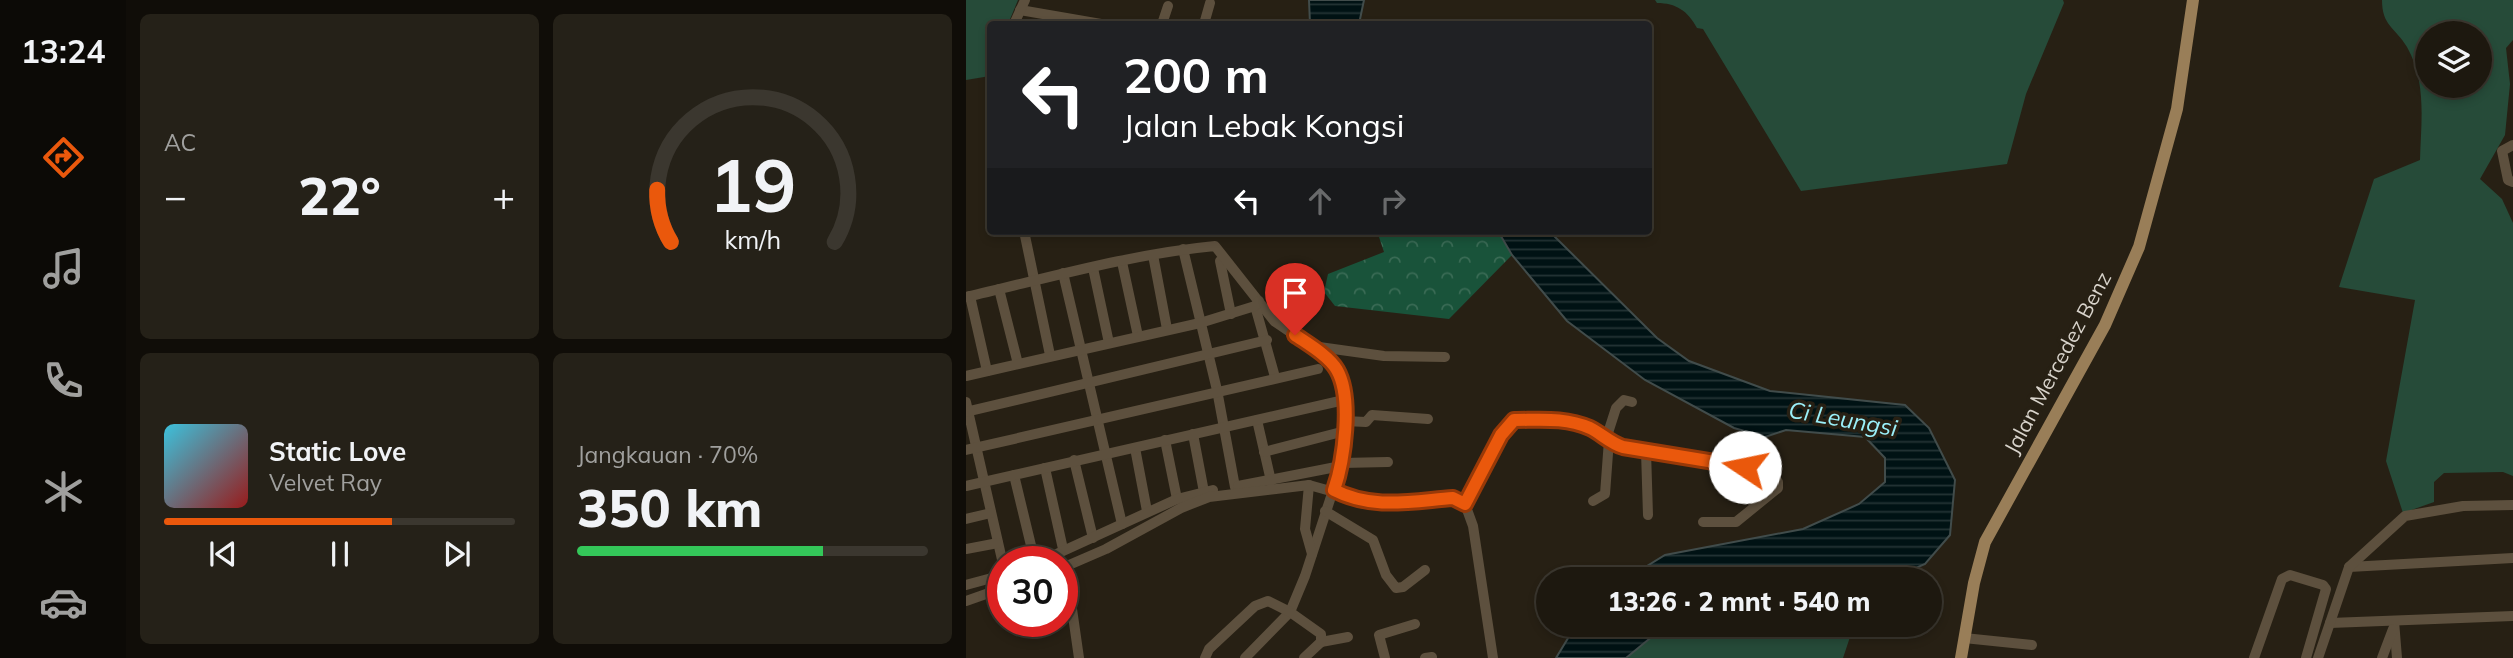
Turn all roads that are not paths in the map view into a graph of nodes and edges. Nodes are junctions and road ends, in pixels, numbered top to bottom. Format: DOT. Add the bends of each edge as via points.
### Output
graph roads {
  1 [pos="2193,0"];
  2 [pos="1210,3"];
  3 [pos="1023,5"];
  4 [pos="1168,6"];
  5 [pos="1015,21"];
  6 [pos="1089,21"];
  7 [pos="1163,21"];
  8 [pos="1205,21"];
  9 [pos="2513,145"];
  10 [pos="2513,181"];
  11 [pos="1025,235"];
  12 [pos="1183,249"];
  13 [pos="1153,255"];
  14 [pos="1220,261"];
  15 [pos="1122,262"];
  16 [pos="1093,268"];
  17 [pos="1063,274"];
  18 [pos="1033,279"];
  19 [pos="999,289"];
  20 [pos="968,296"];
  21 [pos="1257,303"];
  22 [pos="1231,314"];
  23 [pos="1200,323"];
  24 [pos="1167,329"];
  25 [pos="1138,337"];
  26 [pos="1267,340"];
  27 [pos="1109,343"];
  28 [pos="1311,346"];
  29 [pos="1082,349"];
  30 [pos="1050,355"];
  31 [pos="1208,356"];
  32 [pos="1446,357"];
  33 [pos="1018,364"];
  34 [pos="1318,369"];
  35 [pos="987,371"];
  36 [pos="966,376"];
  37 [pos="1275,377"];
  38 [pos="1090,384"];
  39 [pos="1217,390"];
  40 [pos="1343,400"];
  41 [pos="1632,402"];
  42 [pos="967,409"];
  43 [pos="1098,419"];
  44 [pos="1428,419"];
  45 [pos="1257,420"];
  46 [pos="1345,426"];
  47 [pos="1224,427"];
  48 [pos="1193,434"];
  49 [pos="1608,438"];
  50 [pos="1165,440"];
  51 [pos="978,448"];
  52 [pos="1135,448"];
  53 [pos="966,450"];
  54 [pos="1646,451"];
  55 [pos="1264,452"];
  56 [pos="1107,454"];
  57 [pos="1074,460"];
  58 [pos="1388,461"];
  59 [pos="1341,464"];
  60 [pos="1045,468"];
  61 [pos="1014,475"];
  62 [pos="985,481"];
  63 [pos="1270,481"];
  64 [pos="1309,485"];
  65 [pos="966,486"];
  66 [pos="1235,487"];
  67 [pos="1334,490"];
  68 [pos="1203,492"];
  69 [pos="1177,499"];
  70 [pos="1592,501"];
  71 [pos="1465,504"];
  72 [pos="2513,505"];
  73 [pos="1147,511"];
  74 [pos="1325,512"];
  75 [pos="991,513"];
  76 [pos="1648,515"];
  77 [pos="966,519"];
  78 [pos="1703,522"];
  79 [pos="1122,524"];
  80 [pos="1093,538"];
  81 [pos="998,543"];
  82 [pos="999,546"];
  83 [pos="1033,546"];
  84 [pos="1062,546"];
  85 [pos="1071,546"];
  86 [pos="966,549"];
  87 [pos="1311,554"];
  88 [pos="2513,558"];
  89 [pos="1078,560"];
  90 [pos="2349,567"];
  91 [pos="1425,570"];
  92 [pos="987,579"];
  93 [pos="966,585"];
  94 [pos="987,594"];
  95 [pos="966,601"];
  96 [pos="1290,612"];
  97 [pos="2513,616"];
  98 [pos="2330,623"];
  99 [pos="1415,624"];
  100 [pos="2393,624"];
  101 [pos="1076,637"];
  102 [pos="1348,637"];
  103 [pos="1964,638"];
  104 [pos="1321,642"];
  105 [pos="2032,645"];
  106 [pos="1079,658"];
  107 [pos="1205,658"];
  108 [pos="1245,658"];
  109 [pos="1304,658"];
  110 [pos="1385,658"];
  111 [pos="1493,658"];
  112 [pos="1961,658"];
  113 [pos="2254,658"];
  114 [pos="2306,658"];
  115 [pos="2318,658"];
  116 [pos="2382,658"];
  117 [pos="2397,658"];
  1 -- 103 [label="main road, Jalan Mercedez Benz" via="2177,109 2139,247 2105,325 1996,518 1978,564"];
  2 -- 8 [label="street"];
  3 -- 5 [label="street"];
  3 -- 6 [label="street"];
  4 -- 7 [label="street"];
  9 -- 10 [label="street" via="2502,151 2508,180"];
  11 -- 18 [label="street"];
  12 -- 13 [label="street"];
  12 -- 21 [label="street" via="1214,246"];
  12 -- 23 [label="street"];
  13 -- 15 [label="street"];
  13 -- 24 [label="street"];
  14 -- 22 [label="street"];
  15 -- 16 [label="street"];
  15 -- 25 [label="street"];
  16 -- 17 [label="street"];
  16 -- 27 [label="street"];
  17 -- 18 [label="street"];
  17 -- 29 [label="street"];
  18 -- 19 [label="street"];
  18 -- 30 [label="street"];
  19 -- 20 [label="street"];
  19 -- 33 [label="street"];
  20 -- 35 [label="street"];
  21 -- 22 [label="street"];
  21 -- 26 [label="street"];
  21 -- 28 [label="street" via="1279,325"];
  22 -- 23 [label="street"];
  23 -- 24 [label="street"];
  23 -- 31 [label="street"];
  24 -- 25 [label="street"];
  25 -- 27 [label="street"];
  26 -- 31 [label="street"];
  26 -- 37 [label="street"];
  27 -- 29 [label="street"];
  28 -- 32 [label="street" via="1384,356"];
  28 -- 40 [label="street" via="1337,369"];
  29 -- 30 [label="street"];
  29 -- 38 [label="street"];
  30 -- 33 [label="street"];
  31 -- 38 [label="street"];
  31 -- 39 [label="street"];
  33 -- 35 [label="street"];
  34 -- 37 [label="street"];
  35 -- 36 [label="street"];
  37 -- 39 [label="street"];
  38 -- 42 [label="street"];
  38 -- 43 [label="street"];
  39 -- 43 [label="street"];
  39 -- 47 [label="street"];
  40 -- 45 [label="street"];
  40 -- 46 [label="street"];
  41 -- 49 [label="street" via="1624,400 1617,405"];
  42 -- 51 [label="street"];
  43 -- 51 [label="street"];
  43 -- 56 [label="street"];
  44 -- 46 [label="street" via="1372,415 1366,422"];
  45 -- 47 [label="street"];
  45 -- 55 [label="street"];
  46 -- 55 [label="street"];
  46 -- 59 [label="street"];
  47 -- 48 [label="street"];
  47 -- 66 [label="street"];
  48 -- 50 [label="street"];
  48 -- 68 [label="street"];
  49 -- 54 [label="street" via="1623,447"];
  49 -- 70 [label="street" via="1605,494"];
  49 -- 71 [label="street" via="1571,420 1514,420 1501,435"];
  50 -- 52 [label="street"];
  50 -- 69 [label="street"];
  51 -- 53 [label="street"];
  51 -- 62 [label="street"];
  52 -- 56 [label="street"];
  52 -- 73 [label="street"];
  54 -- 76 [label="street"];
  54 -- 78 [label="street" via="1768,470 1778,482 1778,488 1736,522"];
  55 -- 63 [label="street"];
  56 -- 57 [label="street"];
  56 -- 79 [label="street"];
  57 -- 60 [label="street"];
  57 -- 80 [label="street"];
  58 -- 59 [label="street"];
  59 -- 63 [label="street"];
  59 -- 67 [label="street"];
  60 -- 61 [label="street"];
  60 -- 84 [label="street"];
  61 -- 62 [label="street"];
  61 -- 83 [label="street"];
  62 -- 65 [label="street"];
  62 -- 75 [label="street"];
  63 -- 66 [label="street"];
  64 -- 67 [label="street"];
  64 -- 87 [label="street" via="1305,529"];
  64 -- 89 [label="street" via="1244,491 1192,503"];
  66 -- 68 [label="street"];
  67 -- 71 [label="street" via="1370,502 1453,498"];
  67 -- 74 [label="street"];
  68 -- 69 [label="street"];
  69 -- 73 [label="street"];
  71 -- 111 [label="street" via="1473,526"];
  72 -- 90 [label="street" via="2409,514"];
  73 -- 79 [label="street"];
  74 -- 87 [label="street"];
  74 -- 91 [label="street" via="1373,540 1396,588"];
  75 -- 77 [label="street"];
  75 -- 81 [label="street"];
  79 -- 80 [label="street"];
  80 -- 85 [label="street"];
  81 -- 82 [label="street"];
  81 -- 86 [label="street"];
  87 -- 96 [label="street"];
  88 -- 90 [label="street"];
  90 -- 98 [label="street"];
  92 -- 93 [label="street"];
  94 -- 95 [label="street"];
  96 -- 104 [label="street" via="1321,635"];
  96 -- 107 [label="street" via="1268,601 1259,603"];
  96 -- 108 [label="street"];
  97 -- 100 [label="street"];
  98 -- 100 [label="street"];
  98 -- 115 [label="street"];
  99 -- 110 [label="street" via="1379,635"];
  100 -- 116 [label="street"];
  100 -- 117 [label="street"];
  101 -- 106 [label="street"];
  102 -- 104 [label="street"];
  103 -- 105 [label="street"];
  103 -- 112 [label="main road, Jalan Mercedez Benz"];
  104 -- 109 [label="street"];
  113 -- 114 [label="street" via="2282,579 2290,575 2326,589"];
}
